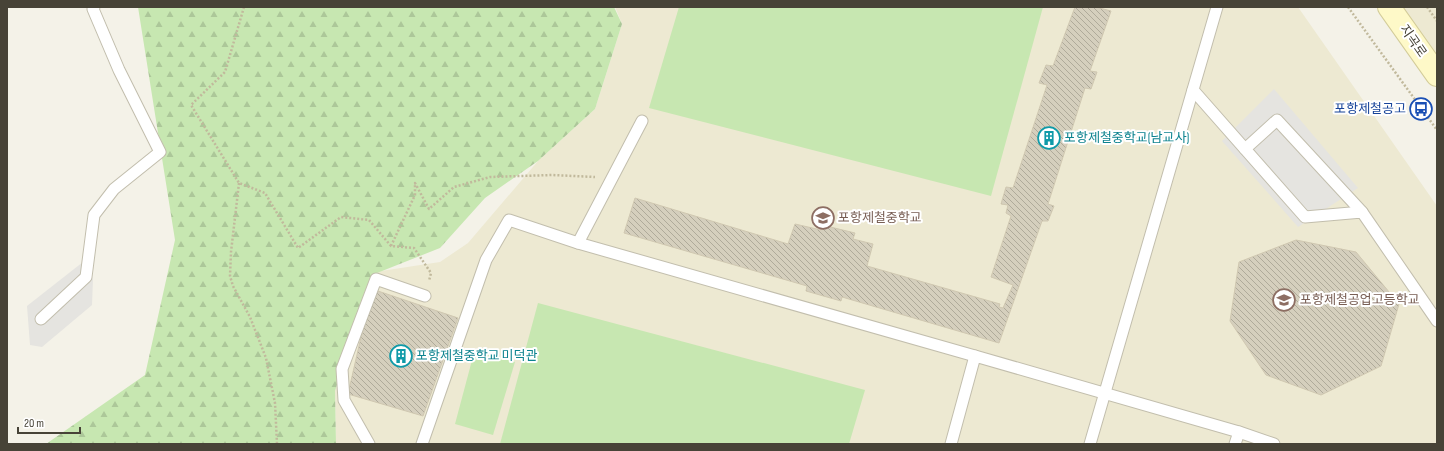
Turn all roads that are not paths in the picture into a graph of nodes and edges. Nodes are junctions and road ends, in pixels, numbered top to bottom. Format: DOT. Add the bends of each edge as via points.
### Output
graph roads {
  1 [pos="94,7"];
  2 [pos="1217,7"];
  3 [pos="1388,7"];
  4 [pos="1437,75"];
  5 [pos="1193,90"];
  6 [pos="642,121"];
  7 [pos="1245,149"];
  8 [pos="1362,212"];
  9 [pos="578,243"];
  10 [pos="425,296"];
  11 [pos="41,320"];
  12 [pos="1437,321"];
  13 [pos="975,356"];
  14 [pos="1105,394"];
  15 [pos="1238,432"];
  16 [pos="369,444"];
  17 [pos="422,444"];
  18 [pos="951,444"];
  19 [pos="1090,444"];
  20 [pos="1236,444"];
  21 [pos="1274,444"];
  1 -- 11 [label="lane" via="119,70 160,152 114,189 94,215 86,277"];
  2 -- 5 [label="lane"];
  3 -- 4 [label="main road, 지곡로"];
  5 -- 7 [label="lane"];
  5 -- 14 [label="lane"];
  6 -- 9 [label="lane"];
  7 -- 8 [label="lane" via="1305,217"];
  7 -- 8 [label="lane" via="1277,120"];
  8 -- 12 [label="lane"];
  9 -- 13 [label="lane"];
  9 -- 17 [label="lane" via="509,220 486,260"];
  10 -- 16 [label="lane" via="376,279 342,369 344,400"];
  13 -- 14 [label="lane"];
  13 -- 18 [label="lane"];
  14 -- 15 [label="lane"];
  14 -- 19 [label="lane"];
  15 -- 20 [label="lane"];
  15 -- 21 [label="lane"];
}
